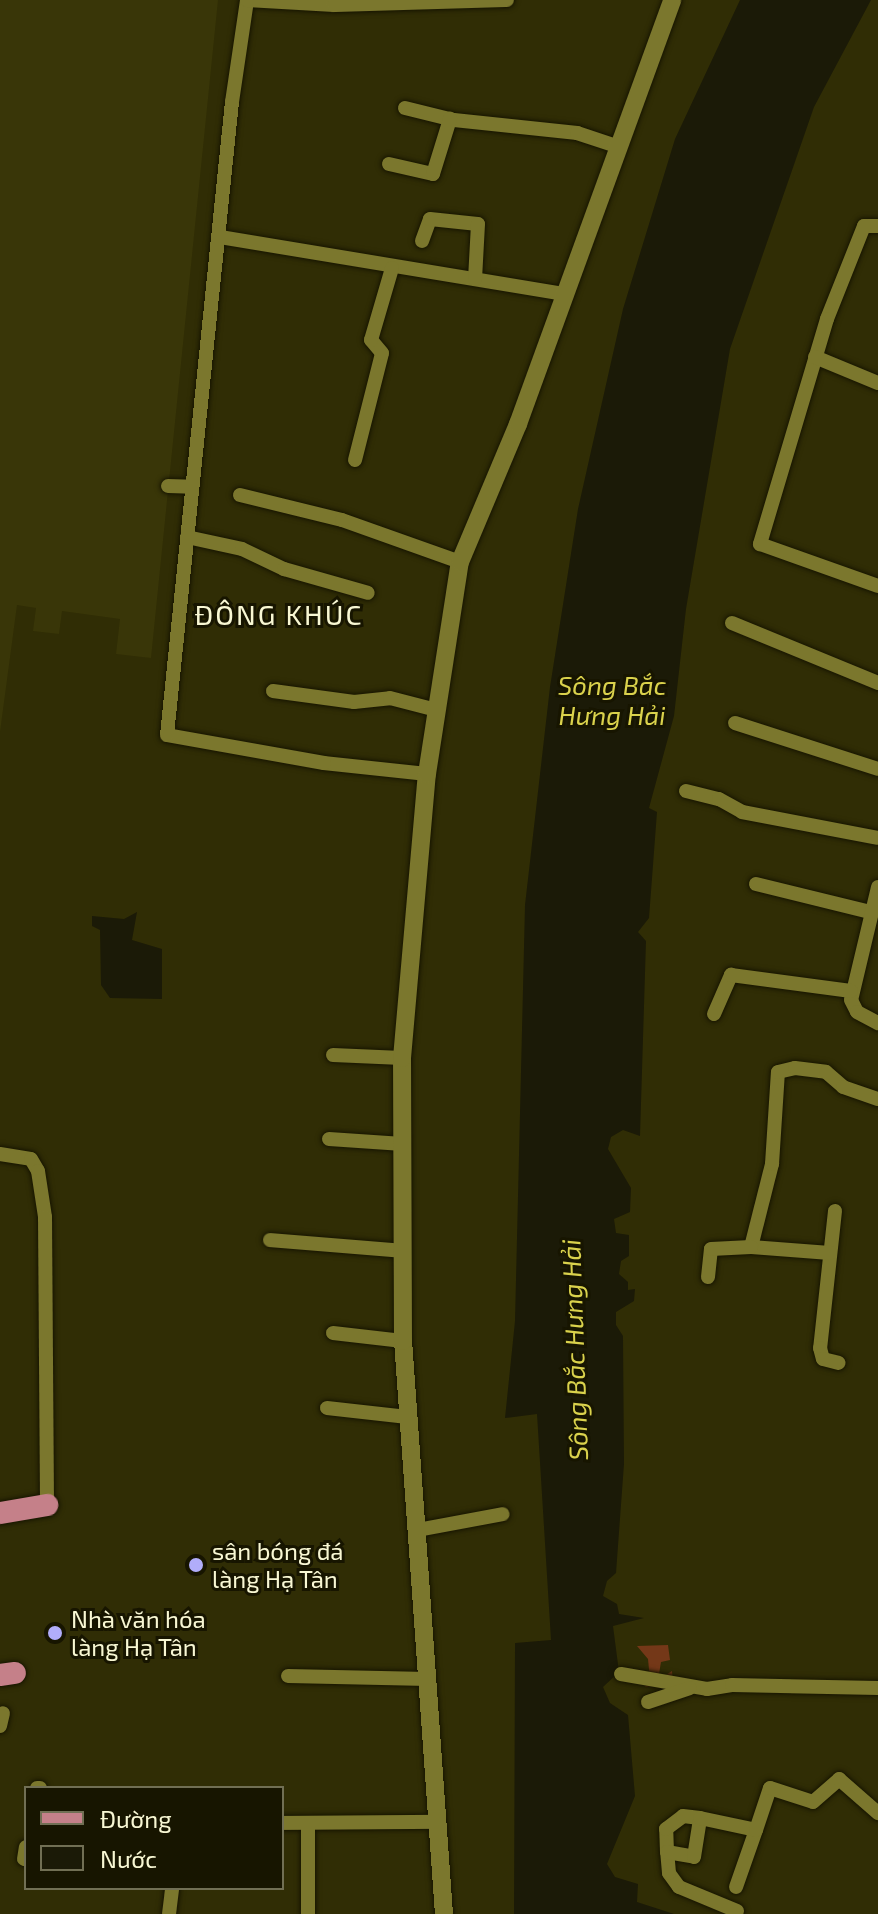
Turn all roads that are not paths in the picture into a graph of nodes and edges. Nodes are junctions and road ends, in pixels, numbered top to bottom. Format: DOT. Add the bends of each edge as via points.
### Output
graph roads {
  1 [pos="507,0"];
  2 [pos="670,0"];
  3 [pos="389,2"];
  4 [pos="443,2"];
  5 [pos="405,108"];
  6 [pos="450,119"];
  7 [pos="616,146"];
  8 [pos="389,164"];
  9 [pos="878,226"];
  10 [pos="220,237"];
  11 [pos="422,241"];
  12 [pos="392,268"];
  13 [pos="475,279"];
  14 [pos="566,294"];
  15 [pos="815,357"];
  16 [pos="878,383"];
  17 [pos="355,460"];
  18 [pos="168,486"];
  19 [pos="192,487"];
  20 [pos="240,495"];
  21 [pos="187,537"];
  22 [pos="460,562"];
  23 [pos="878,586"];
  24 [pos="368,593"];
  25 [pos="732,623"];
  26 [pos="878,683"];
  27 [pos="273,691"];
  28 [pos="436,710"];
  29 [pos="735,723"];
  30 [pos="878,769"];
  31 [pos="427,774"];
  32 [pos="686,791"];
  33 [pos="878,838"];
  34 [pos="756,884"];
  35 [pos="878,889"];
  36 [pos="870,912"];
  37 [pos="851,991"];
  38 [pos="714,1014"];
  39 [pos="878,1023"];
  40 [pos="333,1055"];
  41 [pos="402,1058"];
  42 [pos="878,1099"];
  43 [pos="329,1139"];
  44 [pos="403,1144"];
  45 [pos="0,1154"];
  46 [pos="835,1211"];
  47 [pos="270,1240"];
  48 [pos="751,1247"];
  49 [pos="404,1251"];
  50 [pos="830,1253"];
  51 [pos="708,1277"];
  52 [pos="333,1333"];
  53 [pos="403,1341"];
  54 [pos="839,1363"];
  55 [pos="327,1408"];
  56 [pos="407,1417"];
  57 [pos="47,1505"];
  58 [pos="0,1513"];
  59 [pos="503,1514"];
  60 [pos="417,1530"];
  61 [pos="621,1674"];
  62 [pos="288,1676"];
  63 [pos="428,1679"];
  64 [pos="693,1687"];
  65 [pos="878,1688"];
  66 [pos="648,1702"];
  67 [pos="878,1813"];
  68 [pos="700,1818"];
  69 [pos="438,1822"];
  70 [pos="284,1823"];
  71 [pos="308,1823"];
  72 [pos="756,1830"];
  73 [pos="667,1852"];
  74 [pos="736,1887"];
  75 [pos="172,1890"];
  76 [pos="737,1911"];
  77 [pos="169,1914"];
  78 [pos="308,1914"];
  79 [pos="444,1914"];
  1 -- 4 [label="street"];
  2 -- 7 [label="street"];
  3 -- 4 [label="street"];
  3 -- 10 [label="street" via="247,0"];
  5 -- 6 [label="street"];
  6 -- 7 [label="street" via="562,131"];
  6 -- 8 [label="street" via="433,174"];
  7 -- 14 [label="street"];
  9 -- 15 [label="street" via="864,226"];
  10 -- 12 [label="street"];
  10 -- 19 [label="street"];
  11 -- 13 [label="street" via="430,219 478,224"];
  12 -- 13 [label="street"];
  12 -- 17 [label="street" via="371,340 382,353"];
  13 -- 14 [label="street"];
  14 -- 22 [label="street"];
  15 -- 16 [label="street"];
  15 -- 23 [label="street" via="760,544"];
  18 -- 19 [label="street"];
  19 -- 21 [label="street"];
  20 -- 22 [label="street" via="342,520"];
  21 -- 24 [label="street"];
  21 -- 31 [label="street" via="167,735 324,763"];
  22 -- 28 [label="street"];
  25 -- 26 [label="street"];
  27 -- 28 [label="street" via="354,702 390,698"];
  28 -- 31 [label="street"];
  29 -- 30 [label="street"];
  31 -- 41 [label="street"];
  32 -- 33 [label="street" via="719,799 742,812"];
  34 -- 36 [label="street"];
  35 -- 36 [label="street"];
  36 -- 37 [label="street"];
  37 -- 38 [label="street" via="731,975"];
  37 -- 39 [label="street" via="857,1012"];
  40 -- 41 [label="street"];
  41 -- 44 [label="street"];
  42 -- 48 [label="street" via="843,1087 826,1072 778,1072 772,1164"];
  43 -- 44 [label="street"];
  44 -- 49 [label="street"];
  45 -- 57 [label="street" via="31,1159 38,1171 47,1230"];
  46 -- 50 [label="street"];
  47 -- 49 [label="street"];
  48 -- 50 [label="street"];
  48 -- 51 [label="street" via="711,1249"];
  49 -- 53 [label="street"];
  50 -- 54 [label="street" via="820,1348 823,1359"];
  52 -- 53 [label="street"];
  53 -- 56 [label="street"];
  55 -- 56 [label="street"];
  56 -- 60 [label="street"];
  57 -- 58 [label="main road"];
  59 -- 60 [label="street"];
  60 -- 63 [label="street"];
  61 -- 64 [label="street"];
  62 -- 63 [label="street"];
  63 -- 69 [label="street"];
  64 -- 65 [label="street"];
  64 -- 66 [label="street"];
  67 -- 72 [label="street" via="839,1779 813,1802 770,1788"];
  68 -- 72 [label="street"];
  68 -- 73 [label="street" via="683,1816 666,1829"];
  68 -- 73 [label="street" via="694,1857"];
  69 -- 71 [label="street"];
  69 -- 79 [label="street"];
  70 -- 71 [label="street"];
  71 -- 78 [label="street"];
  72 -- 74 [label="street"];
  73 -- 76 [label="street" via="669,1873 679,1887"];
  75 -- 77 [label="street"];
}
